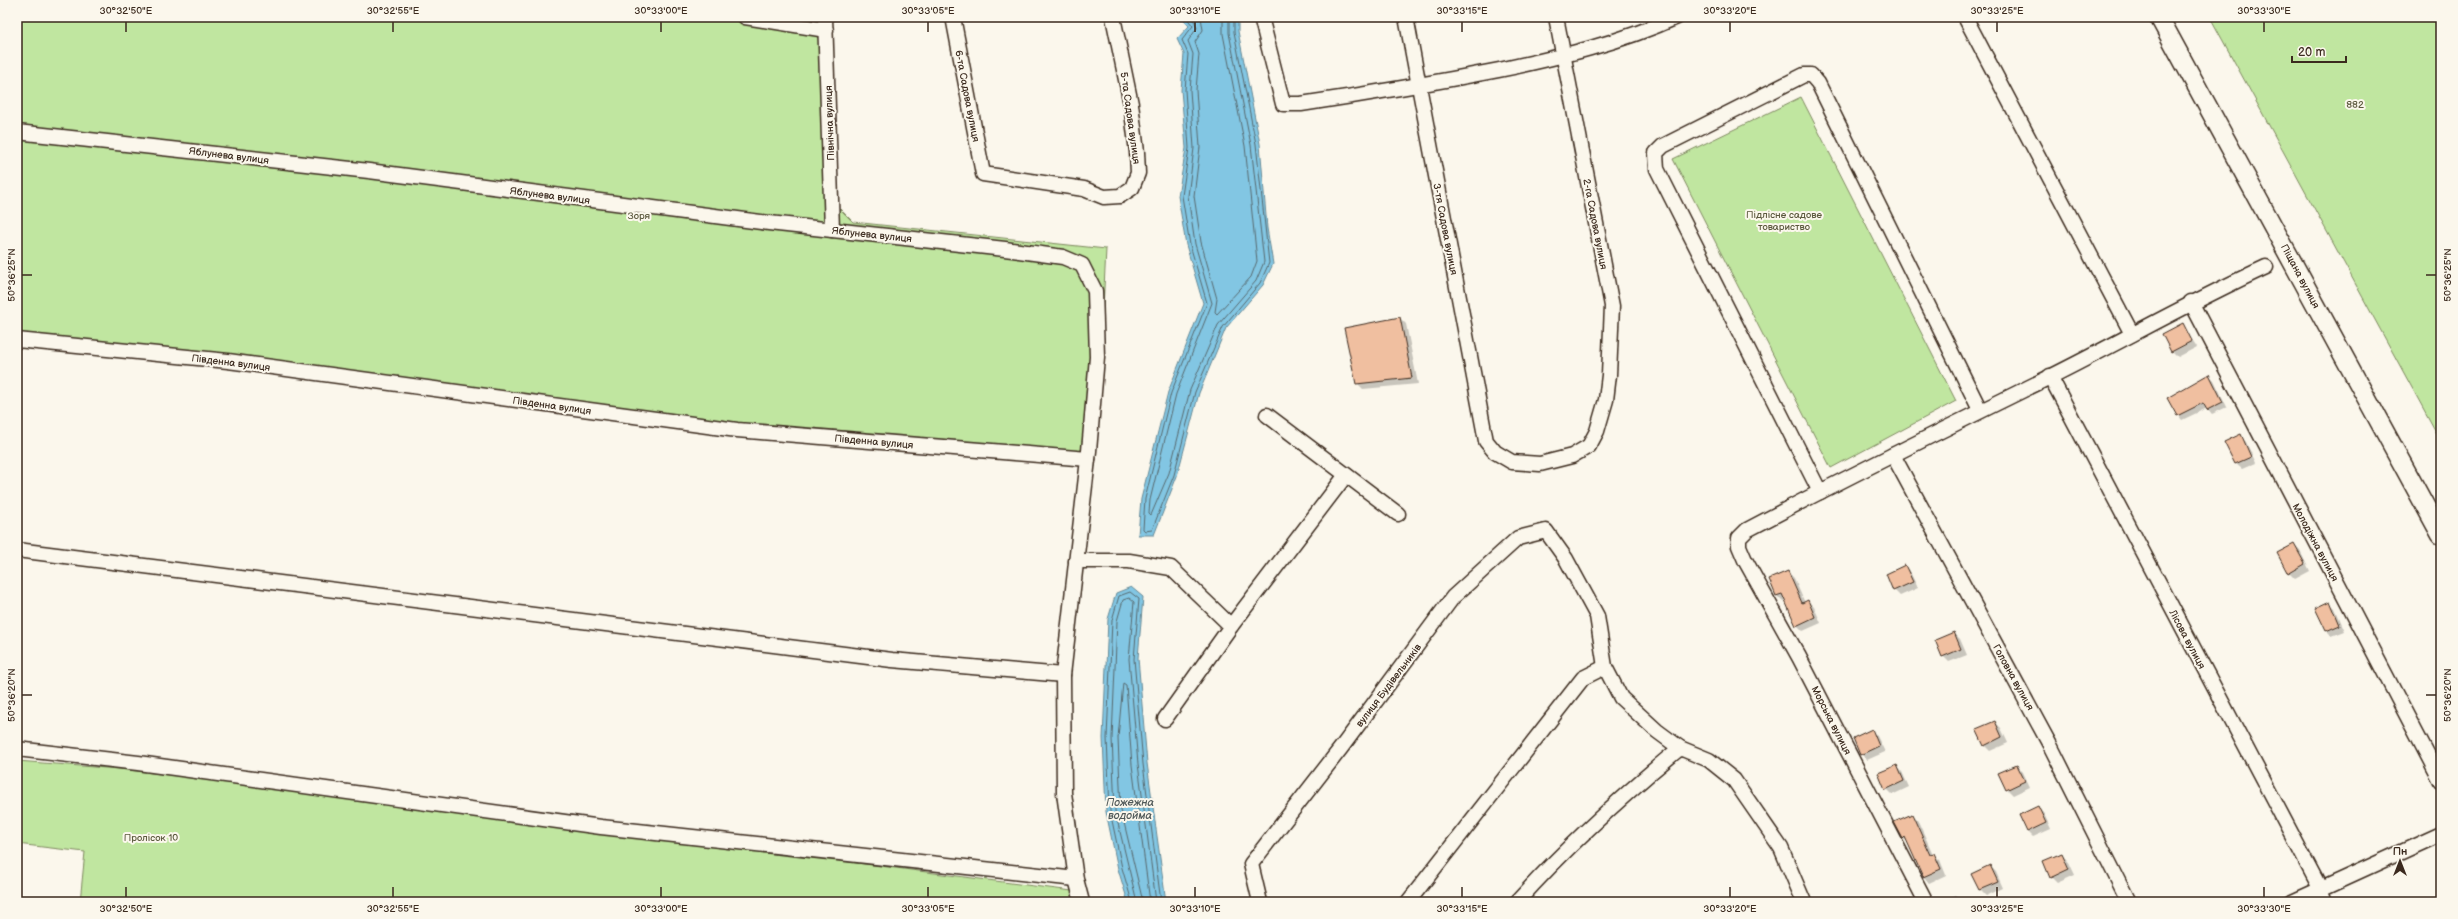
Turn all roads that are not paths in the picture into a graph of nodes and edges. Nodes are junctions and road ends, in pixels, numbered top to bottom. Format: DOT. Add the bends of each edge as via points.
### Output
graph roads {
  1 [pos="745,17"];
  2 [pos="954,17"];
  3 [pos="1113,17"];
  4 [pos="1262,17"];
  5 [pos="1406,17"];
  6 [pos="1556,17"];
  7 [pos="1677,17"];
  8 [pos="1965,17"];
  9 [pos="2159,17"];
  10 [pos="826,24"];
  11 [pos="1564,56"];
  12 [pos="1419,86"];
  13 [pos="17,132"];
  14 [pos="1104,197"];
  15 [pos="832,230"];
  16 [pos="2266,267"];
  17 [pos="2191,302"];
  18 [pos="2132,334"];
  19 [pos="17,340"];
  20 [pos="2050,376"];
  21 [pos="1980,410"];
  22 [pos="1267,415"];
  23 [pos="1486,440"];
  24 [pos="1893,455"];
  25 [pos="1088,459"];
  26 [pos="1346,475"];
  27 [pos="1820,492"];
  28 [pos="1398,514"];
  29 [pos="2441,535"];
  30 [pos="17,550"];
  31 [pos="1076,562"];
  32 [pos="1231,626"];
  33 [pos="1605,667"];
  34 [pos="1062,675"];
  35 [pos="1165,719"];
  36 [pos="1680,748"];
  37 [pos="17,749"];
  38 [pos="2441,781"];
  39 [pos="2441,834"];
  40 [pos="1076,879"];
  41 [pos="2320,888"];
  42 [pos="1082,902"];
  43 [pos="1260,902"];
  44 [pos="1408,902"];
  45 [pos="1517,902"];
  46 [pos="1804,902"];
  47 [pos="1926,902"];
  48 [pos="2129,902"];
  49 [pos="2292,902"];
  50 [pos="2325,902"];
  1 -- 10 [label="street"];
  2 -- 14 [label="street, 6-та Садова вулиця" via="983,174 1084,189"];
  3 -- 14 [label="street, 5-та Садова вулиця" via="1131,104 1138,173 1132,188 1120,196"];
  4 -- 12 [label="street" via="1283,104 1301,104"];
  5 -- 12 [label="street, 3-тя Садова вулиця"];
  6 -- 11 [label="street, 2-га Садова вулиця"];
  7 -- 11 [label="street" via="1643,33"];
  8 -- 18 [label="street"];
  9 -- 29 [label="street, Піщана вулиця"];
  10 -- 15 [label="street, Північна вулиця"];
  11 -- 12 [label="street"];
  11 -- 23 [label="street, 2-га Садова вулиця" via="1612,306 1606,400 1597,431 1589,446 1572,456 1540,464 1512,462 1495,452"];
  12 -- 23 [label="street, 3-тя Садова вулиця"];
  13 -- 15 [label="street, Яблунева вулиця" via="369,171"];
  15 -- 25 [label="street, Яблунева вулиця" via="1063,257 1082,265 1095,291 1097,357"];
  16 -- 17 [label="street"];
  17 -- 18 [label="street"];
  17 -- 38 [label="street, Молодіжна вулиця"];
  18 -- 20 [label="street"];
  19 -- 25 [label="street, Південна вулиця" via="228,361 737,430"];
  20 -- 21 [label="street"];
  20 -- 41 [label="street, Лісова вулиця"];
  21 -- 24 [label="street"];
  21 -- 27 [label="street" via="1818,83 1811,75 1804,75 1663,146 1656,153 1657,169"];
  22 -- 26 [label="street"];
  24 -- 27 [label="street"];
  24 -- 48 [label="street, Головна вулиця" via="2050,745"];
  25 -- 31 [label="street"];
  26 -- 28 [label="street"];
  26 -- 32 [label="street"];
  27 -- 47 [label="street, Морська вулиця" via="1747,530 1738,538 1739,546"];
  30 -- 34 [label="street" via="892,660"];
  31 -- 32 [label="street" via="1128,562 1171,568"];
  31 -- 34 [label="street"];
  32 -- 35 [label="street"];
  33 -- 36 [label="street" via="1621,698"];
  33 -- 43 [label="street, вулиця Будівельників" via="1597,616 1566,559 1546,531 1518,538 1453,597 1341,748 1250,864"];
  33 -- 44 [label="street" via="1583,678"];
  34 -- 40 [label="street" via="1064,793"];
  36 -- 45 [label="street" via="1553,861"];
  36 -- 46 [label="street" via="1710,760 1734,780 1781,848"];
  37 -- 40 [label="street" via="138,763 601,827"];
  39 -- 41 [label="street"];
  40 -- 42 [label="street"];
  41 -- 49 [label="street"];
  41 -- 50 [label="street, Лісова вулиця"];
}
